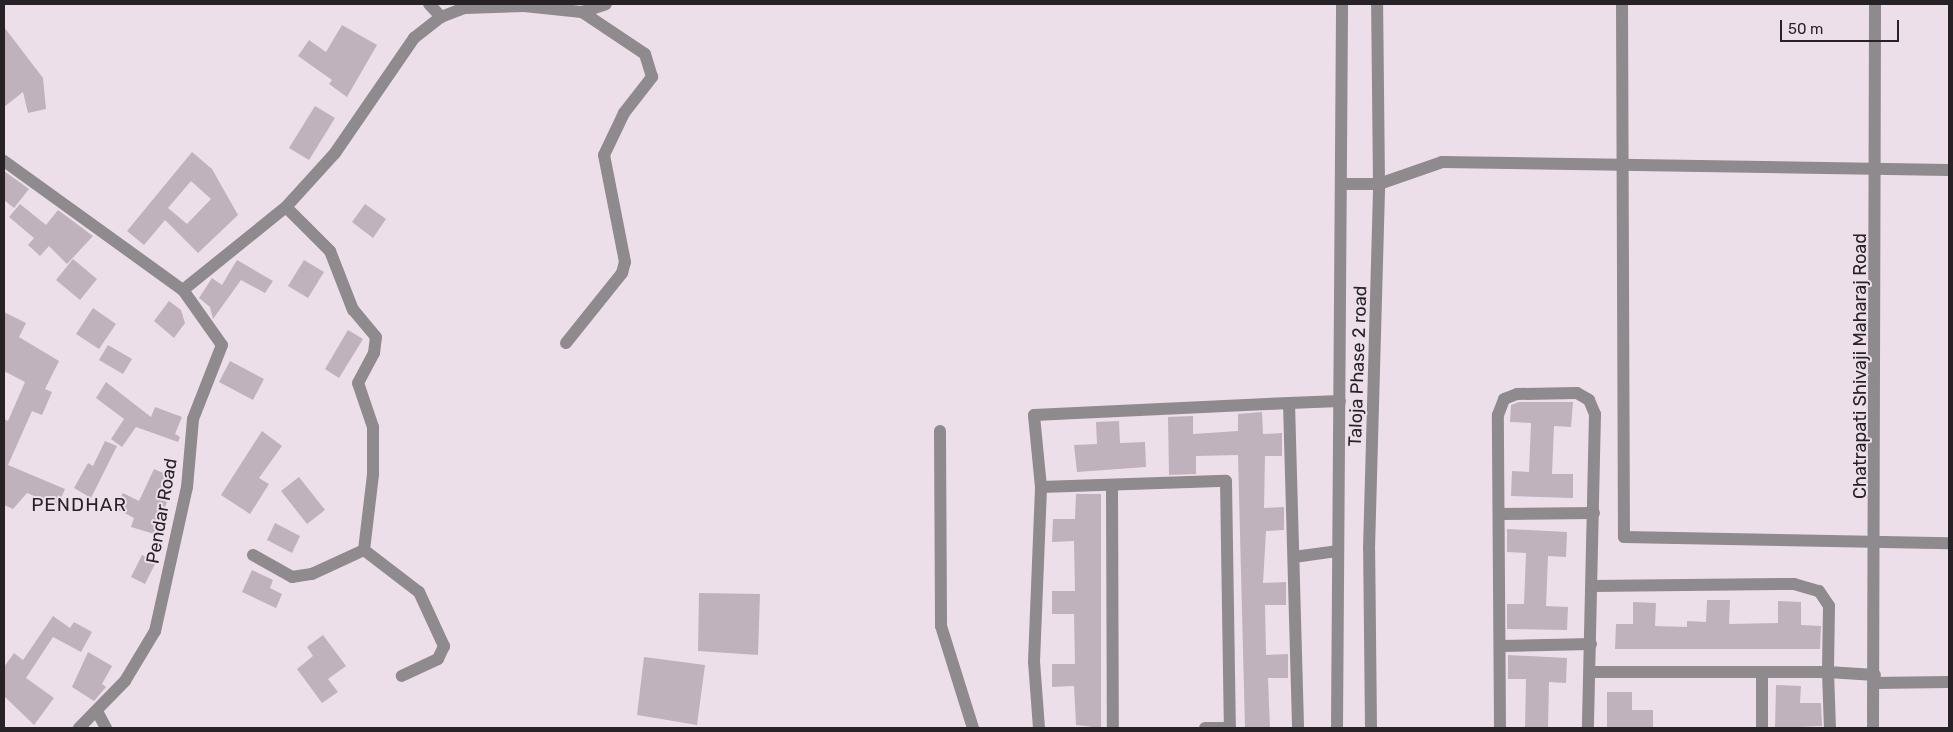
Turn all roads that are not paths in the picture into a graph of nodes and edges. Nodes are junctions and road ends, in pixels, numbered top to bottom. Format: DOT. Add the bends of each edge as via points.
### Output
graph roads {
  1 [pos="429,4"];
  2 [pos="606,4"];
  3 [pos="1342,4"];
  4 [pos="1377,4"];
  5 [pos="1622,4"];
  6 [pos="1875,4"];
  7 [pos="582,12"];
  8 [pos="441,17"];
  9 [pos="4,161"];
  10 [pos="1620,165"];
  11 [pos="1877,170"];
  12 [pos="1949,170"];
  13 [pos="1343,184"];
  14 [pos="1380,184"];
  15 [pos="286,207"];
  16 [pos="183,290"];
  17 [pos="566,343"];
  18 [pos="1340,401"];
  19 [pos="1289,403"];
  20 [pos="940,431"];
  21 [pos="1112,485"];
  22 [pos="1041,487"];
  23 [pos="1594,513"];
  24 [pos="1499,514"];
  25 [pos="1877,542"];
  26 [pos="1949,542"];
  27 [pos="364,550"];
  28 [pos="1337,551"];
  29 [pos="253,555"];
  30 [pos="1294,557"];
  31 [pos="1592,586"];
  32 [pos="1591,644"];
  33 [pos="1502,646"];
  34 [pos="1591,672"];
  35 [pos="1762,672"];
  36 [pos="1828,672"];
  37 [pos="402,676"];
  38 [pos="1874,679"];
  39 [pos="1949,682"];
  40 [pos="98,712"];
  41 [pos="79,728"];
  42 [pos="106,728"];
  43 [pos="973,728"];
  44 [pos="1039,728"];
  45 [pos="1113,728"];
  46 [pos="1205,728"];
  47 [pos="1230,728"];
  48 [pos="1298,728"];
  49 [pos="1337,728"];
  50 [pos="1371,728"];
  51 [pos="1500,728"];
  52 [pos="1588,728"];
  53 [pos="1762,728"];
  54 [pos="1830,728"];
  55 [pos="1873,728"];
  1 -- 8 [label="street"];
  2 -- 7 [label="street"];
  3 -- 13 [label="street, Taloja Phase 2 road"];
  4 -- 14 [label="street, Taloja Phase 2 road"];
  5 -- 10 [label="street"];
  6 -- 11 [label="street, Chatrapati Shivaji Maharaj Road"];
  7 -- 8 [label="street" via="514,7 465,8"];
  7 -- 17 [label="street" via="645,54 652,77 624,113 604,155 625,262 622,273"];
  8 -- 15 [label="street" via="414,38 335,153"];
  9 -- 16 [label="street"];
  10 -- 11 [label="street"];
  10 -- 14 [label="street" via="1442,162"];
  10 -- 25 [label="street" via="1624,537"];
  11 -- 12 [label="street"];
  11 -- 25 [label="street, Chatrapati Shivaji Maharaj Road"];
  13 -- 14 [label="street"];
  13 -- 18 [label="street, Taloja Phase 2 road"];
  14 -- 50 [label="street, Taloja Phase 2 road" via="1369,549"];
  15 -- 16 [label="street"];
  15 -- 27 [label="street" via="330,251 353,310 376,337 374,353 358,383 373,427"];
  16 -- 40 [label="street, Pendar Road" via="222,345 193,419 187,487 154,631 125,681"];
  18 -- 19 [label="street"];
  18 -- 28 [label="street, Taloja Phase 2 road"];
  19 -- 22 [label="street" via="1034,415"];
  19 -- 30 [label="street"];
  20 -- 43 [label="street" via="941,626 958,669"];
  21 -- 22 [label="street"];
  21 -- 45 [label="street"];
  21 -- 47 [label="street" via="1226,480"];
  22 -- 44 [label="street" via="1034,662"];
  23 -- 24 [label="street"];
  23 -- 24 [label="street" via="1595,414 1589,400 1577,393 1551,393 1517,394 1504,399 1498,415"];
  23 -- 31 [label="street"];
  24 -- 33 [label="street"];
  25 -- 26 [label="street"];
  25 -- 38 [label="street, Chatrapati Shivaji Maharaj Road"];
  27 -- 29 [label="street" via="312,574 292,577"];
  27 -- 37 [label="street" via="418,592 444,646 438,659"];
  28 -- 30 [label="street"];
  28 -- 49 [label="street, Taloja Phase 2 road"];
  30 -- 48 [label="street"];
  31 -- 32 [label="street"];
  31 -- 36 [label="street" via="1794,584 1819,591 1829,606"];
  32 -- 33 [label="street"];
  32 -- 34 [label="street"];
  33 -- 51 [label="street"];
  34 -- 35 [label="street"];
  34 -- 52 [label="street"];
  35 -- 36 [label="street"];
  35 -- 53 [label="street"];
  36 -- 38 [label="street"];
  36 -- 54 [label="street"];
  38 -- 39 [label="street"];
  38 -- 55 [label="street, Chatrapati Shivaji Maharaj Road"];
  40 -- 41 [label="street, Pendar Road"];
  40 -- 42 [label="street"];
  46 -- 47 [label="street"];
}
